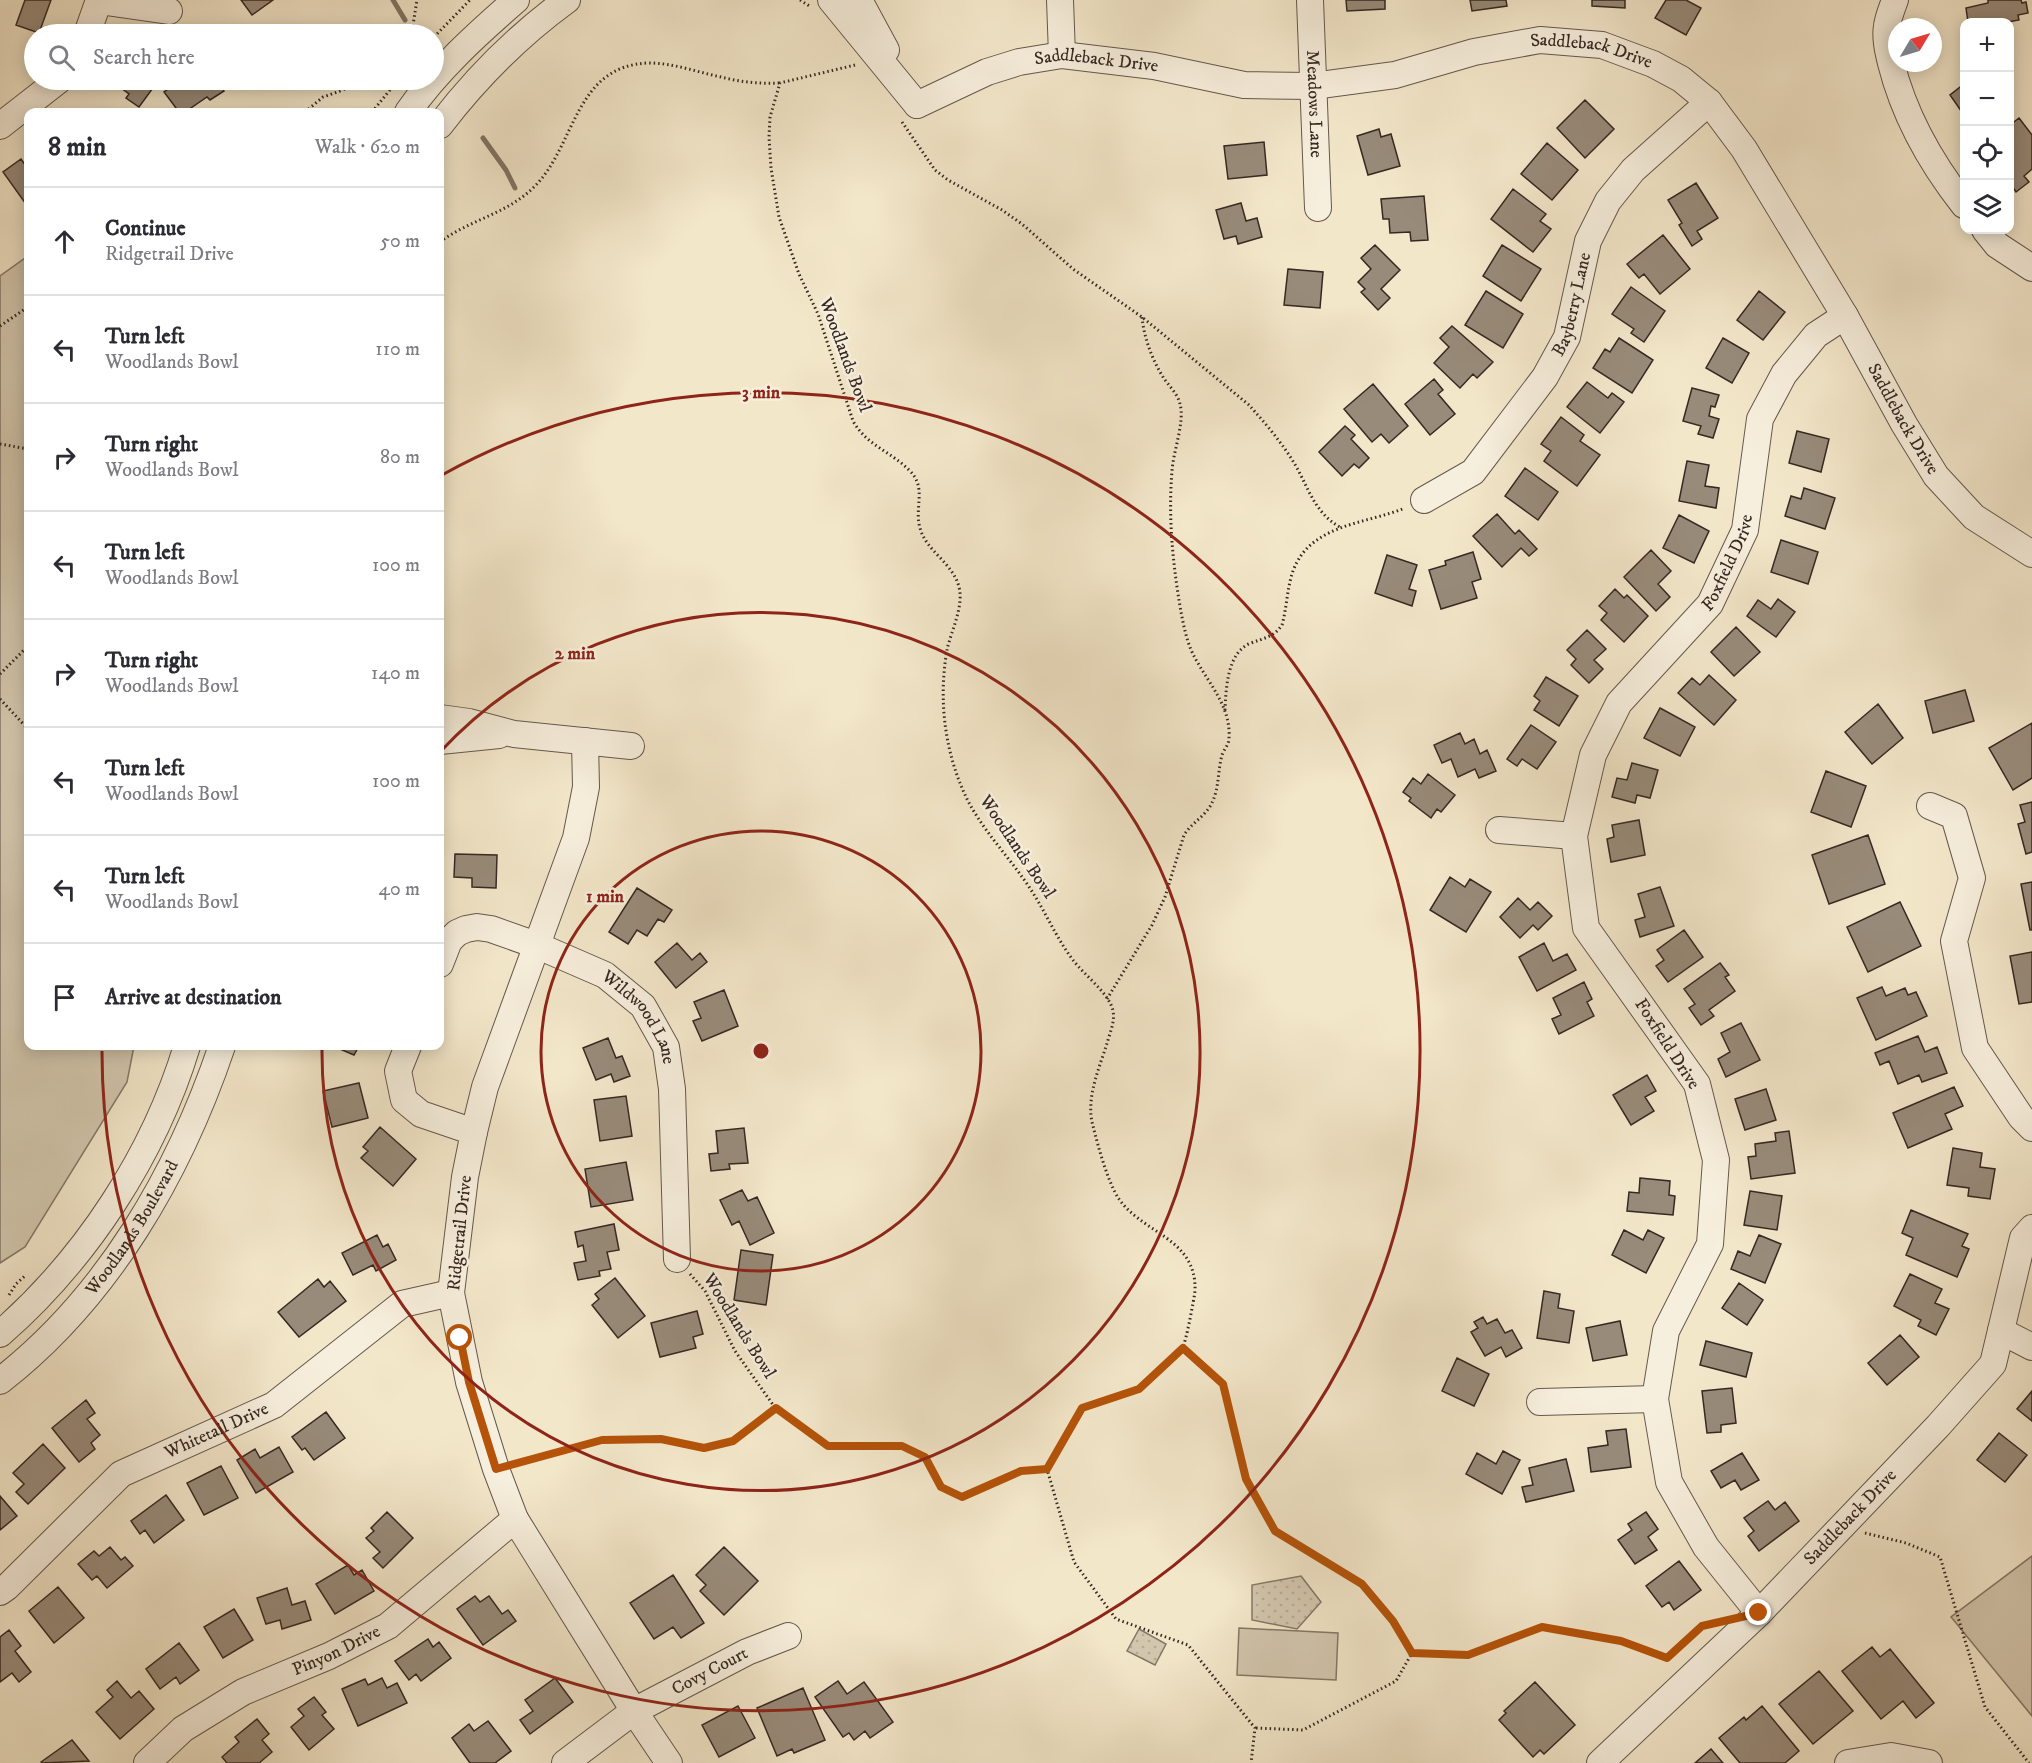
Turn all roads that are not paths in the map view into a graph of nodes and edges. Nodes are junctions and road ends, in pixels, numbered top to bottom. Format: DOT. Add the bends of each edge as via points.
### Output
graph roads {
  1 [pos="516,0"];
  2 [pos="567,0"];
  3 [pos="831,0"];
  4 [pos="859,0"];
  5 [pos="1060,0"];
  6 [pos="1310,0"];
  7 [pos="1895,0"];
  8 [pos="99,1"];
  9 [pos="169,11"];
  10 [pos="91,24"];
  11 [pos="1062,55"];
  12 [pos="444,69"];
  13 [pos="1313,86"];
  14 [pos="46,90"];
  15 [pos="426,90"];
  16 [pos="1709,102"];
  17 [pos="24,108"];
  18 [pos="24,108"];
  19 [pos="411,108"];
  20 [pos="908,110"];
  21 [pos="444,120"];
  22 [pos="0,126"];
  23 [pos="1960,198"];
  24 [pos="1318,208"];
  25 [pos="1987,234"];
  26 [pos="2032,268"];
  27 [pos="1845,316"];
  28 [pos="1424,500"];
  29 [pos="2032,554"];
  30 [pos="444,719"];
  31 [pos="514,734"];
  32 [pos="444,741"];
  33 [pos="585,741"];
  34 [pos="631,746"];
  35 [pos="1930,806"];
  36 [pos="1499,831"];
  37 [pos="1574,836"];
  38 [pos="536,945"];
  39 [pos="444,954"];
  40 [pos="185,1050"];
  41 [pos="221,1050"];
  42 [pos="407,1050"];
  43 [pos="2032,1128"];
  44 [pos="474,1131"];
  45 [pos="2032,1228"];
  46 [pos="677,1259"];
  47 [pos="451,1293"];
  48 [pos="2001,1331"];
  49 [pos="0,1334"];
  50 [pos="2032,1347"];
  51 [pos="0,1380"];
  52 [pos="1655,1400"];
  53 [pos="1540,1402"];
  54 [pos="514,1519"];
  55 [pos="0,1592"];
  56 [pos="1759,1613"];
  57 [pos="788,1636"];
  58 [pos="634,1712"];
  59 [pos="147,1763"];
  60 [pos="565,1763"];
  61 [pos="669,1763"];
  62 [pos="1600,1763"];
  63 [pos="1848,1763"];
  64 [pos="1929,1763"];
  1 -- 12 [label="street"];
  2 -- 21 [label="street" via="503,54"];
  3 -- 20 [label="street"];
  4 -- 20 [label="street"];
  5 -- 11 [label="street"];
  6 -- 13 [label="street, Meadows Lane"];
  7 -- 23 [label="street" via="1887,27 1896,84 1916,133"];
  8 -- 9 [label="street"];
  8 -- 10 [label="street"];
  11 -- 13 [label="street, Saddleback Drive" via="1154,66 1244,85"];
  11 -- 20 [label="street, Saddleback Drive" via="987,72"];
  13 -- 16 [label="street, Saddleback Drive" via="1395,75 1474,52 1540,40 1602,45 1643,60 1681,79"];
  13 -- 24 [label="street, Meadows Lane"];
  14 -- 18 [label="street"];
  15 -- 19 [label="street"];
  16 -- 27 [label="street, Saddleback Drive" via="1744,149"];
  16 -- 28 [label="street, Bayberry Lane" via="1633,170 1608,201 1588,241 1567,337 1545,377 1473,472"];
  17 -- 22 [label="street"];
  25 -- 26 [label="street"];
  27 -- 29 [label="street, Saddleback Drive" via="1936,476 1974,517"];
  27 -- 37 [label="street, Foxfield Drive" via="1816,335 1784,374 1760,419 1745,530 1710,604 1619,703 1593,755"];
  30 -- 31 [label="street"];
  31 -- 32 [label="street"];
  31 -- 33 [label="street"];
  33 -- 34 [label="street"];
  33 -- 38 [label="street, Ridgetrail Drive" via="583,812"];
  35 -- 43 [label="street" via="1954,816 1972,878 1954,940 1975,1048"];
  36 -- 37 [label="street"];
  37 -- 52 [label="street, Foxfield Drive" via="1586,928 1697,1084 1716,1160 1710,1244 1666,1331"];
  38 -- 39 [label="street, Wildwood Lane" via="491,928 477,927 457,933"];
  38 -- 44 [label="street, Ridgetrail Drive" via="485,1087"];
  38 -- 46 [label="street, Wildwood Lane" via="613,981 643,1006 666,1047 672,1089"];
  40 -- 49 [label="street, Woodlands Boulevard" via="160,1116 113,1203 74,1257"];
  41 -- 51 [label="street, Woodlands Boulevard" via="187,1136 129,1239 66,1321"];
  42 -- 44 [label="street" via="399,1071 404,1100 421,1114"];
  44 -- 47 [label="street, Ridgetrail Drive"];
  45 -- 48 [label="street, Saddleback Drive" via="2024,1238"];
  47 -- 54 [label="street, Ridgetrail Drive" via="469,1382"];
  47 -- 55 [label="street, Whitetail Drive" via="402,1304 274,1405 121,1474"];
  48 -- 50 [label="street"];
  48 -- 56 [label="street, Saddleback Drive" via="1993,1364"];
  52 -- 53 [label="street"];
  52 -- 56 [label="street, Foxfield Drive" via="1669,1482 1706,1546"];
  54 -- 58 [label="street, Ridgetrail Drive"];
  54 -- 59 [label="street, Pinyon Drive" via="388,1626 243,1692 183,1729"];
  56 -- 62 [label="street, Saddleback Drive"];
  57 -- 58 [label="street, Covy Court" via="747,1652"];
  58 -- 60 [label="street, Covy Court"];
  58 -- 61 [label="street, Ridgetrail Drive"];
  63 -- 64 [label="street" via="1891,1756"];
}
